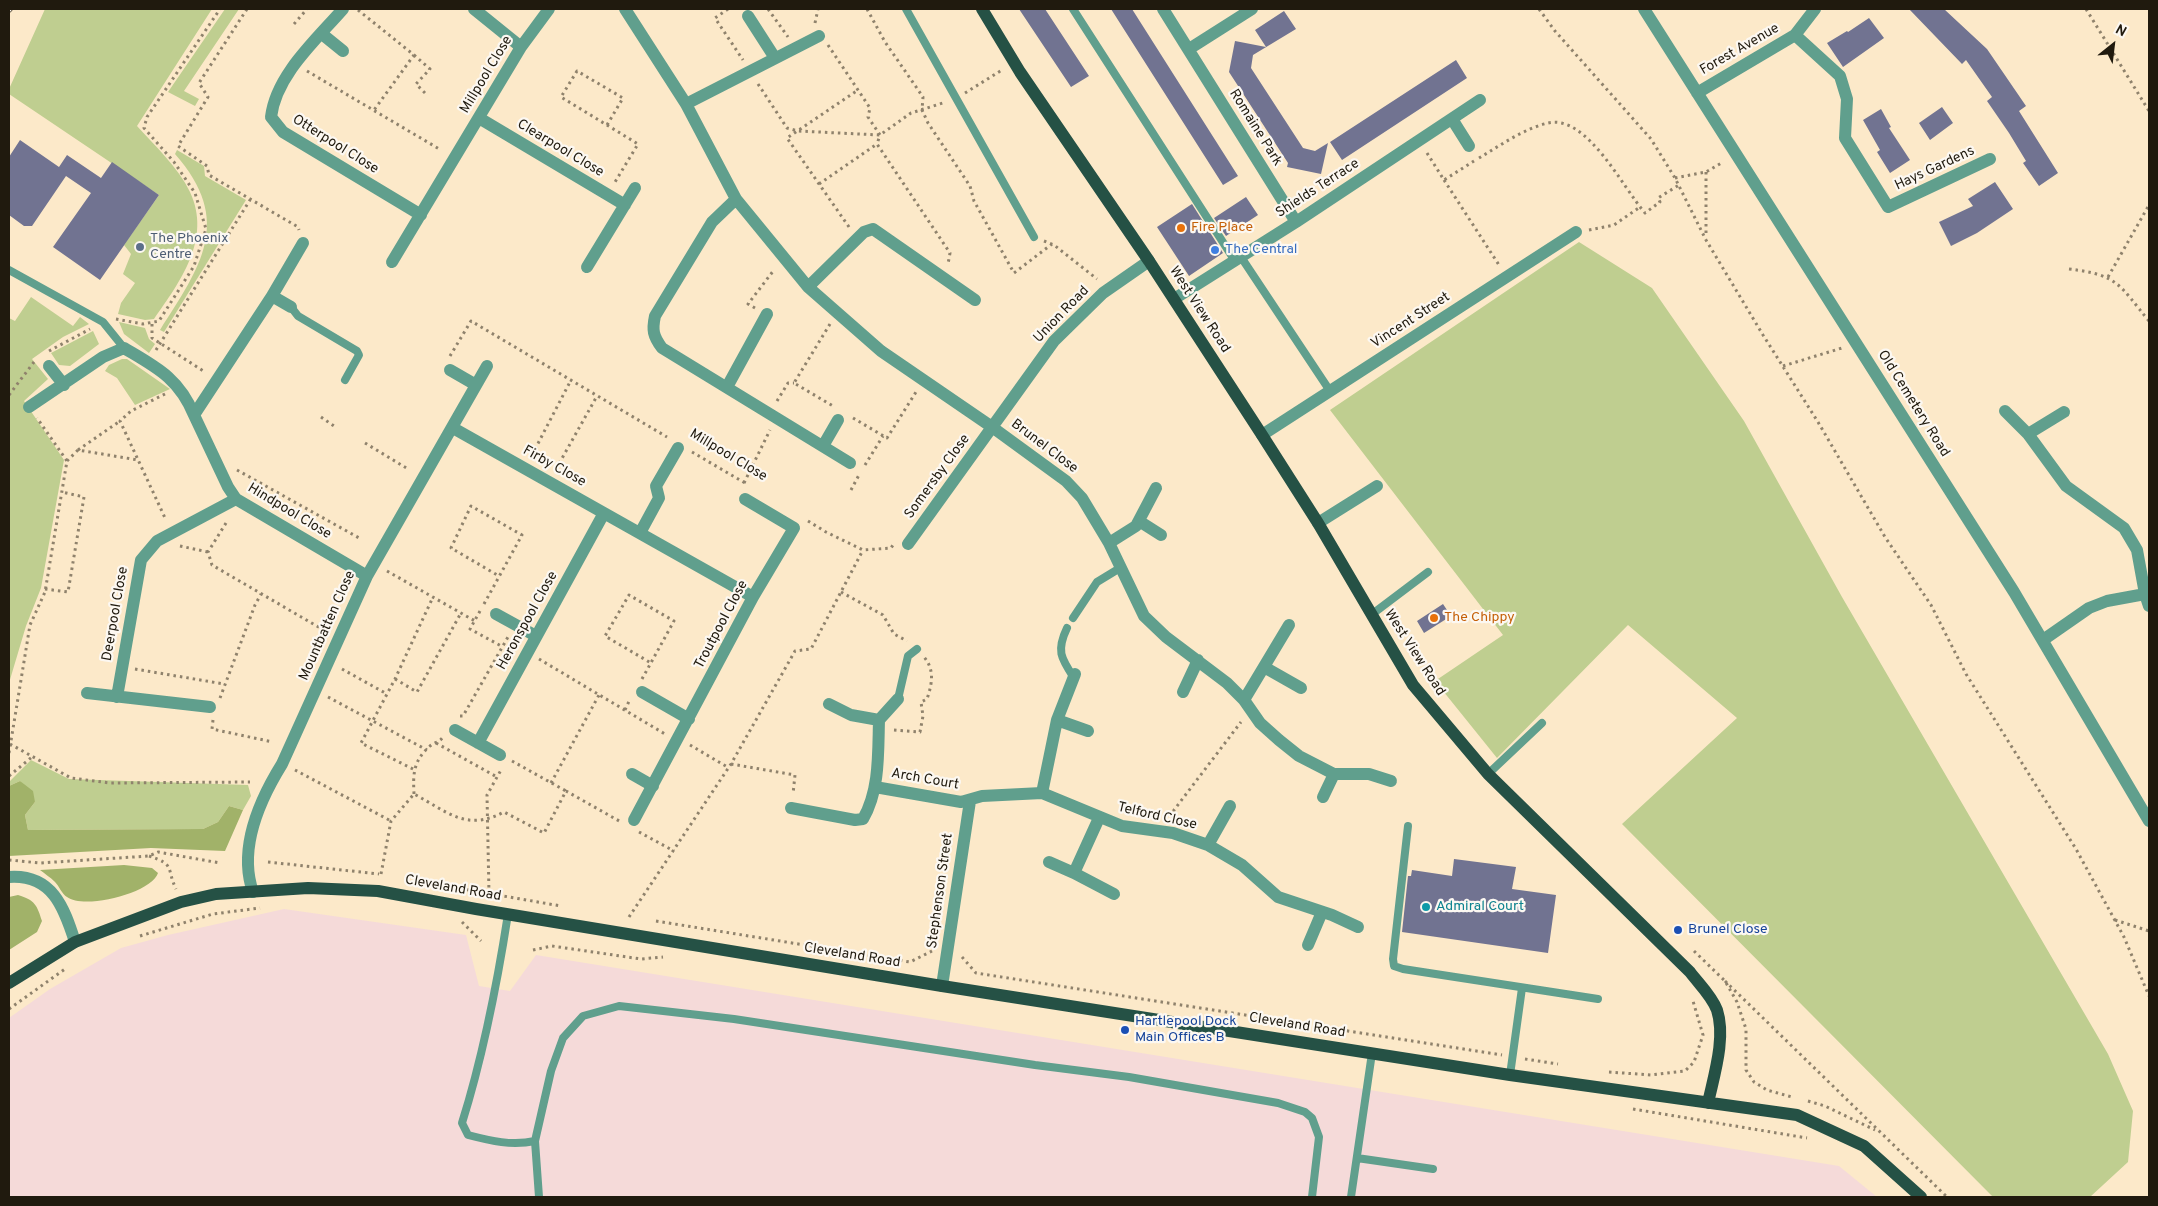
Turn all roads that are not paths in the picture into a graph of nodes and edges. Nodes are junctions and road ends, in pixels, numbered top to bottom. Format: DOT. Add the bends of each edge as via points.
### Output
graph roads {
  1 [pos="343,9"];
  2 [pos="474,9"];
  3 [pos="549,9"];
  4 [pos="626,9"];
  5 [pos="906,9"];
  6 [pos="982,9"];
  7 [pos="1072,9"];
  8 [pos="1163,9"];
  9 [pos="1252,9"];
  10 [pos="1644,9"];
  11 [pos="1815,9"];
  12 [pos="748,16"];
  13 [pos="322,34"];
  14 [pos="1795,35"];
  15 [pos="821,36"];
  16 [pos="520,47"];
  17 [pos="1189,49"];
  18 [pos="343,51"];
  19 [pos="775,58"];
  20 [pos="1697,93"];
  21 [pos="1480,100"];
  22 [pos="686,104"];
  23 [pos="479,118"];
  24 [pos="1452,119"];
  25 [pos="1469,146"];
  26 [pos="1990,159"];
  27 [pos="635,188"];
  28 [pos="736,199"];
  29 [pos="625,205"];
  30 [pos="421,215"];
  31 [pos="1296,222"];
  32 [pos="1576,232"];
  33 [pos="1034,237"];
  34 [pos="303,243"];
  35 [pos="1238,259"];
  36 [pos="1149,261"];
  37 [pos="392,262"];
  38 [pos="587,267"];
  39 [pos="9,270"];
  40 [pos="808,287"];
  41 [pos="272,296"];
  42 [pos="1174,299"];
  43 [pos="975,300"];
  44 [pos="291,307"];
  45 [pos="767,314"];
  46 [pos="124,348"];
  47 [pos="49,366"];
  48 [pos="487,366"];
  49 [pos="450,370"];
  50 [pos="345,380"];
  51 [pos="64,385"];
  52 [pos="476,385"];
  53 [pos="726,388"];
  54 [pos="1330,391"];
  55 [pos="29,407"];
  56 [pos="2005,411"];
  57 [pos="2064,412"];
  58 [pos="837,413"];
  59 [pos="194,415"];
  60 [pos="992,427"];
  61 [pos="453,428"];
  62 [pos="2028,434"];
  63 [pos="1262,435"];
  64 [pos="679,446"];
  65 [pos="823,446"];
  66 [pos="850,463"];
  67 [pos="1377,486"];
  68 [pos="1156,488"];
  69 [pos="238,500"];
  70 [pos="745,500"];
  71 [pos="604,513"];
  72 [pos="1139,521"];
  73 [pos="1318,523"];
  74 [pos="640,533"];
  75 [pos="1161,534"];
  76 [pos="1109,543"];
  77 [pos="908,544"];
  78 [pos="1120,568"];
  79 [pos="1428,572"];
  80 [pos="367,576"];
  81 [pos="753,597"];
  82 [pos="2147,600"];
  83 [pos="496,614"];
  84 [pos="1371,616"];
  85 [pos="1073,618"];
  86 [pos="1289,625"];
  87 [pos="1067,628"];
  88 [pos="536,636"];
  89 [pos="2043,640"];
  90 [pos="917,649"];
  91 [pos="1198,660"];
  92 [pos="1264,667"];
  93 [pos="1075,676"];
  94 [pos="1301,688"];
  95 [pos="637,691"];
  96 [pos="1183,692"];
  97 [pos="87,693"];
  98 [pos="118,697"];
  99 [pos="898,700"];
  100 [pos="1244,700"];
  101 [pos="829,704"];
  102 [pos="215,707"];
  103 [pos="690,719"];
  104 [pos="879,720"];
  105 [pos="1056,720"];
  106 [pos="1542,723"];
  107 [pos="451,727"];
  108 [pos="1088,731"];
  109 [pos="478,743"];
  110 [pos="504,757"];
  111 [pos="632,774"];
  112 [pos="1334,774"];
  113 [pos="1488,774"];
  114 [pos="1391,781"];
  115 [pos="653,786"];
  116 [pos="875,787"];
  117 [pos="1042,793"];
  118 [pos="1323,798"];
  119 [pos="970,801"];
  120 [pos="1230,806"];
  121 [pos="791,808"];
  122 [pos="1099,818"];
  123 [pos="2149,821"];
  124 [pos="629,823"];
  125 [pos="1408,826"];
  126 [pos="1208,845"];
  127 [pos="1049,862"];
  128 [pos="1074,874"];
  129 [pos="9,877"];
  130 [pos="253,892"];
  131 [pos="1114,894"];
  132 [pos="1322,912"];
  133 [pos="508,914"];
  134 [pos="1358,927"];
  135 [pos="75,942"];
  136 [pos="1308,945"];
  137 [pos="9,983"];
  138 [pos="942,986"];
  139 [pos="1522,988"];
  140 [pos="1598,999"];
  141 [pos="1372,1053"];
  142 [pos="1510,1075"];
  143 [pos="1708,1103"];
  144 [pos="535,1141"];
  145 [pos="1356,1158"];
  146 [pos="1433,1169"];
  147 [pos="539,1197"];
  148 [pos="1312,1197"];
  149 [pos="1351,1197"];
  150 [pos="1921,1197"];
  1 -- 13 [label="street, Otterpool Close"];
  2 -- 16 [label="street"];
  3 -- 16 [label="street, Millpool Close"];
  4 -- 22 [label="street"];
  5 -- 33 [label="lane"];
  6 -- 36 [label="main road, West View Road" via="1014,63"];
  7 -- 35 [label="lane"];
  8 -- 17 [label="street, Romaine Park"];
  9 -- 17 [label="street"];
  10 -- 20 [label="street, Old Cemetery Road"];
  11 -- 14 [label="street, Forest Avenue"];
  12 -- 19 [label="street"];
  13 -- 18 [label="street"];
  13 -- 30 [label="street, Otterpool Close" via="296,64 273,104 271,117 283,132"];
  14 -- 20 [label="street, Forest Avenue"];
  14 -- 26 [label="street, Hays Gardens" via="1840,76 1847,99 1845,138 1888,207"];
  15 -- 19 [label="street"];
  16 -- 23 [label="street, Millpool Close"];
  17 -- 31 [label="street, Romaine Park"];
  19 -- 22 [label="street"];
  20 -- 89 [label="street, Old Cemetery Road"];
  21 -- 24 [label="street, Shields Terrace"];
  22 -- 28 [label="street"];
  23 -- 29 [label="street, Clearpool Close"];
  23 -- 30 [label="street, Millpool Close"];
  24 -- 25 [label="street"];
  24 -- 31 [label="street, Shields Terrace"];
  27 -- 29 [label="street"];
  28 -- 40 [label="street"];
  28 -- 53 [label="street" via="712,222 655,316 652,327 662,348"];
  29 -- 38 [label="street"];
  30 -- 37 [label="street, Millpool Close"];
  31 -- 35 [label="street, Shields Terrace"];
  32 -- 54 [label="street, Vincent Street"];
  34 -- 41 [label="street"];
  35 -- 42 [label="street, Shields Terrace"];
  35 -- 54 [label="lane"];
  36 -- 42 [label="main road, West View Road"];
  36 -- 60 [label="street, Union Road" via="1106,290 1054,341"];
  39 -- 46 [label="lane" via="103,322"];
  40 -- 43 [label="street" via="864,232 873,229"];
  40 -- 60 [label="street" via="881,351"];
  41 -- 44 [label="street"];
  41 -- 59 [label="street"];
  42 -- 63 [label="main road, West View Road"];
  44 -- 50 [label="lane" via="298,316 358,351 359,355"];
  45 -- 53 [label="street"];
  46 -- 51 [label="street" via="103,357"];
  46 -- 59 [label="street, Hindpool Close" via="179,387"];
  47 -- 51 [label="street"];
  48 -- 52 [label="street, Mountbatten Close"];
  49 -- 52 [label="street"];
  51 -- 55 [label="street"];
  52 -- 61 [label="street, Mountbatten Close"];
  53 -- 65 [label="street"];
  54 -- 63 [label="street, Vincent Street"];
  56 -- 62 [label="street"];
  57 -- 62 [label="street"];
  58 -- 65 [label="street"];
  59 -- 69 [label="street, Hindpool Close"];
  60 -- 76 [label="street, Brunel Close" via="1066,481 1082,498"];
  60 -- 77 [label="street, Somersby Close"];
  61 -- 71 [label="street, Firby Close"];
  61 -- 80 [label="street, Mountbatten Close"];
  62 -- 82 [label="street" via="2066,486 2124,528 2137,550"];
  63 -- 73 [label="main road, West View Road"];
  64 -- 74 [label="street" via="656,486 659,498"];
  65 -- 66 [label="street"];
  67 -- 73 [label="street"];
  68 -- 72 [label="street"];
  69 -- 80 [label="street, Hindpool Close"];
  69 -- 98 [label="street, Deerpool Close" via="154,542 140,560"];
  70 -- 81 [label="street, Troutpool Close" via="794,528"];
  71 -- 74 [label="street, Firby Close"];
  71 -- 88 [label="street, Heronspool Close"];
  72 -- 75 [label="street"];
  72 -- 76 [label="street"];
  73 -- 84 [label="main road, West View Road"];
  74 -- 81 [label="street, Firby Close"];
  76 -- 78 [label="street, Brunel Close"];
  78 -- 85 [label="lane" via="1097,582"];
  78 -- 91 [label="street, Brunel Close" via="1144,616"];
  79 -- 84 [label="lane"];
  80 -- 130 [label="street, Mountbatten Close" via="251,830 247,876"];
  81 -- 103 [label="street, Troutpool Close"];
  82 -- 89 [label="street" via="2108,601 2089,608"];
  83 -- 88 [label="street"];
  84 -- 113 [label="main road, West View Road" via="1413,685"];
  86 -- 92 [label="street"];
  87 -- 93 [label="lane" via="1060,642 1061,658"];
  88 -- 109 [label="street, Heronspool Close"];
  89 -- 123 [label="street, Old Cemetery Road"];
  90 -- 99 [label="lane" via="908,656"];
  91 -- 96 [label="street"];
  91 -- 100 [label="street, Brunel Close"];
  92 -- 94 [label="street"];
  92 -- 100 [label="street"];
  93 -- 105 [label="street"];
  95 -- 103 [label="street"];
  97 -- 98 [label="street"];
  98 -- 102 [label="street"];
  99 -- 104 [label="street"];
  100 -- 112 [label="street, Brunel Close" via="1260,723 1279,740 1299,756"];
  101 -- 104 [label="street" via="851,715"];
  103 -- 115 [label="street, Troutpool Close"];
  104 -- 116 [label="street, Arch Court"];
  105 -- 108 [label="street"];
  105 -- 117 [label="street"];
  106 -- 113 [label="lane"];
  107 -- 109 [label="street"];
  109 -- 110 [label="street"];
  111 -- 115 [label="street"];
  112 -- 114 [label="street, Brunel Close" via="1368,774"];
  112 -- 118 [label="street"];
  113 -- 143 [label="main road, West View Road" via="1690,972 1706,992 1717,1010 1720,1033"];
  115 -- 124 [label="street, Troutpool Close"];
  116 -- 119 [label="street, Arch Court"];
  116 -- 121 [label="street, Arch Court" via="863,818 855,820"];
  117 -- 119 [label="street, Telford Close" via="982,796"];
  117 -- 122 [label="street, Telford Close"];
  119 -- 138 [label="street, Stephenson Street"];
  120 -- 126 [label="street, Telford Close"];
  122 -- 126 [label="street, Telford Close" via="1122,826 1173,833"];
  122 -- 128 [label="street, Telford Close"];
  125 -- 139 [label="lane" via="1394,966"];
  126 -- 132 [label="street, Telford Close" via="1242,865 1278,897"];
  127 -- 128 [label="street"];
  128 -- 131 [label="street"];
  129 -- 135 [label="street" via="26,877 42,883 66,913"];
  130 -- 133 [label="main road, Cleveland Road" via="361,889"];
  130 -- 135 [label="main road, Cleveland Road" via="216,894 181,902"];
  132 -- 134 [label="street, Telford Close"];
  132 -- 136 [label="street"];
  133 -- 138 [label="main road, Cleveland Road"];
  133 -- 144 [label="lane" via="474,1084 462,1123 468,1135 482,1139 516,1145"];
  135 -- 137 [label="main road, Cleveland Road"];
  138 -- 141 [label="main road, Cleveland Road"];
  139 -- 140 [label="lane"];
  139 -- 142 [label="lane"];
  141 -- 142 [label="main road, Cleveland Road"];
  141 -- 145 [label="lane"];
  142 -- 143 [label="main road, Cleveland Road"];
  143 -- 150 [label="main road" via="1797,1115 1832,1130 1864,1146"];
  144 -- 147 [label="lane"];
  144 -- 148 [label="lane" via="551,1071 563,1038 583,1016 618,1006 734,1019 1129,1077 1278,1103 1305,1112 1312,1118 1318,1137"];
  145 -- 146 [label="lane"];
  145 -- 149 [label="lane"];
}
